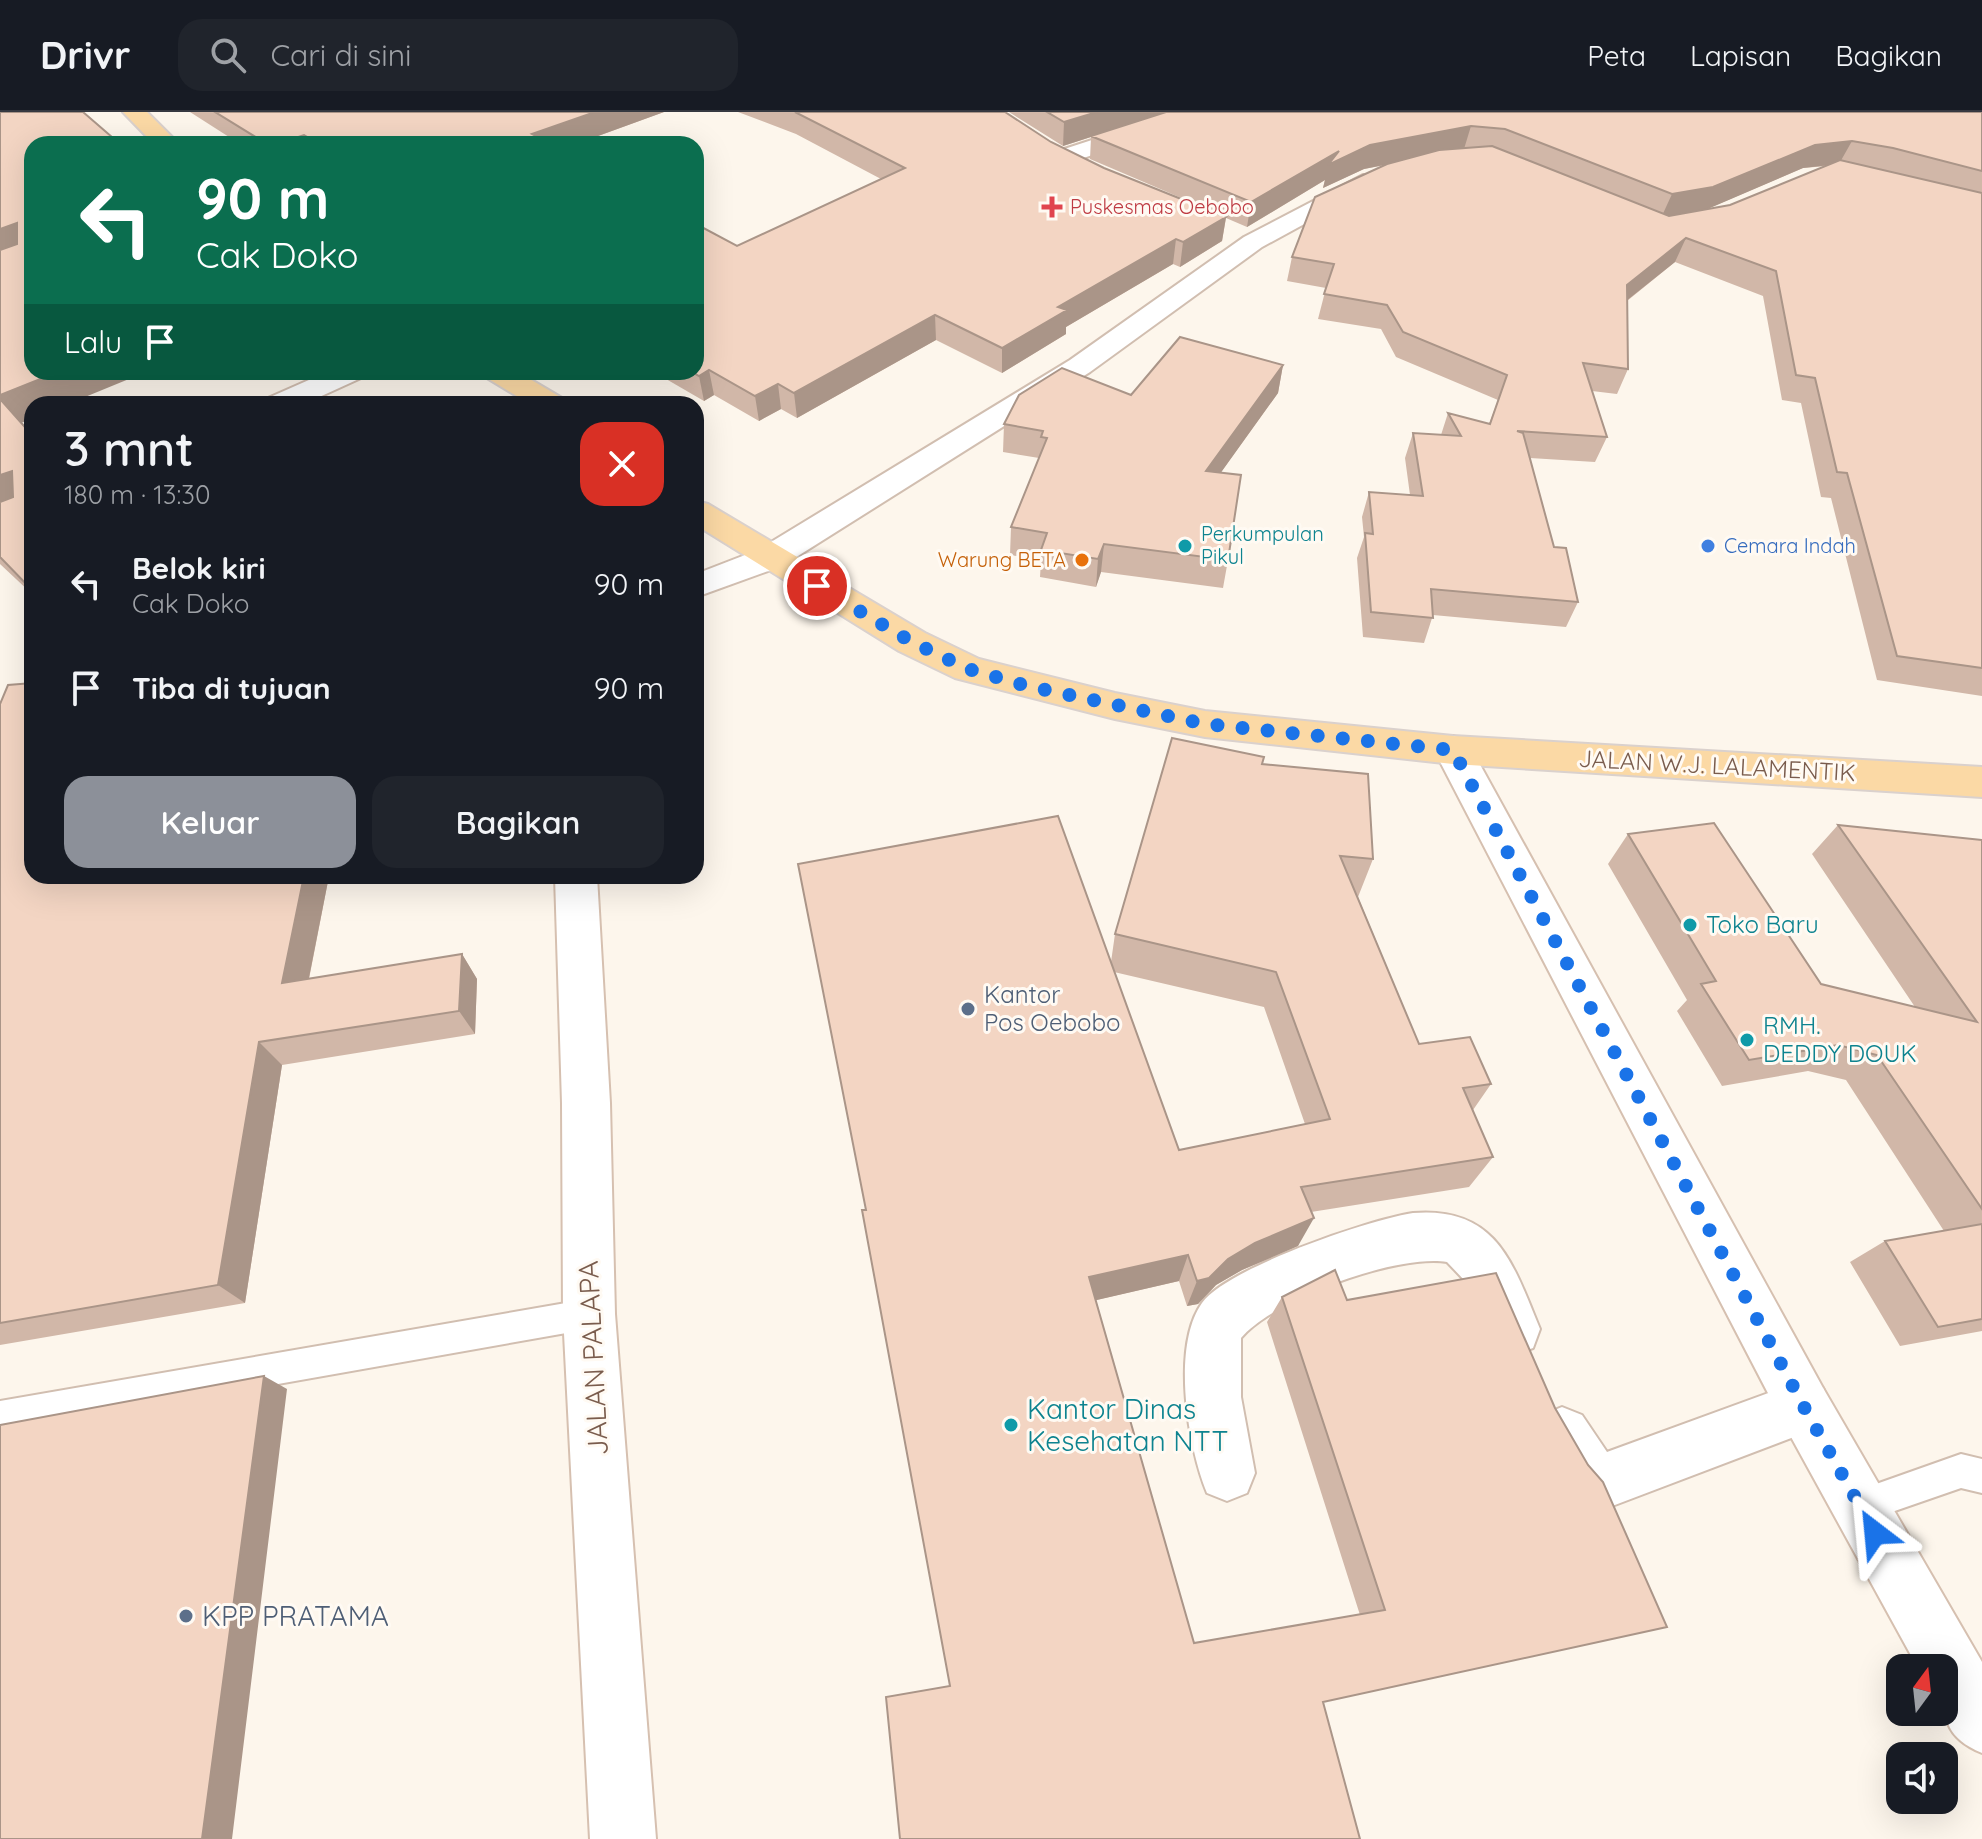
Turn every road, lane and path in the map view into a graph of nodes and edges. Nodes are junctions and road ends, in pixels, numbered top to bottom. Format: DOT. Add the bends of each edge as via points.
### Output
graph roads {
  1 [pos="134,112"];
  2 [pos="1201,112"];
  3 [pos="159,136"];
  4 [pos="1036,142"];
  5 [pos="1060,158"];
  6 [pos="1087,171"];
  7 [pos="1388,174"];
  8 [pos="1225,230"];
  9 [pos="1253,242"];
  10 [pos="333,380"];
  11 [pos="510,380"];
  12 [pos="297,396"];
  13 [pos="538,396"];
  14 [pos="704,516"];
  15 [pos="770,558"];
  16 [pos="704,583"];
  17 [pos="1453,750"];
  18 [pos="1982,782"];
  19 [pos="576,884"];
  20 [pos="589,1314"];
  21 [pos="1804,1407"];
  22 [pos="0,1417"];
  23 [pos="1227,1473"];
  24 [pos="1982,1476"];
  25 [pos="1860,1506"];
  26 [pos="1982,1722"];
  27 [pos="623,1839"];
  1 -- 3 [label="main road"];
  2 -- 5 [label="street"];
  4 -- 5 [label="street"];
  5 -- 6 [label="street"];
  7 -- 9 [label="street" via="1348,188"];
  8 -- 9 [label="street"];
  9 -- 15 [label="street" via="1080,366"];
  10 -- 12 [label="street"];
  11 -- 13 [label="main road"];
  14 -- 15 [label="main road, JALAN W.J. LALAMENTIK"];
  15 -- 16 [label="street"];
  15 -- 17 [label="main road, JALAN W.J. LALAMENTIK" via="912,642 968,669 1027,686 1205,724"];
  17 -- 18 [label="main road, JALAN W.J. LALAMENTIK"];
  17 -- 21 [label="street"];
  19 -- 20 [label="street, JALAN PALAPA"];
  20 -- 22 [label="lane"];
  20 -- 27 [label="street, JALAN PALAPA"];
  21 -- 23 [label="street" via="1607,1480 1590,1476 1564,1440 1481,1256 1456,1240 1429,1237 1390,1242 1257,1292 1221,1319 1213,1339 1215,1411"];
  21 -- 25 [label="street"];
  24 -- 25 [label="lane" via="1961,1471"];
  25 -- 26 [label="street"];
}
